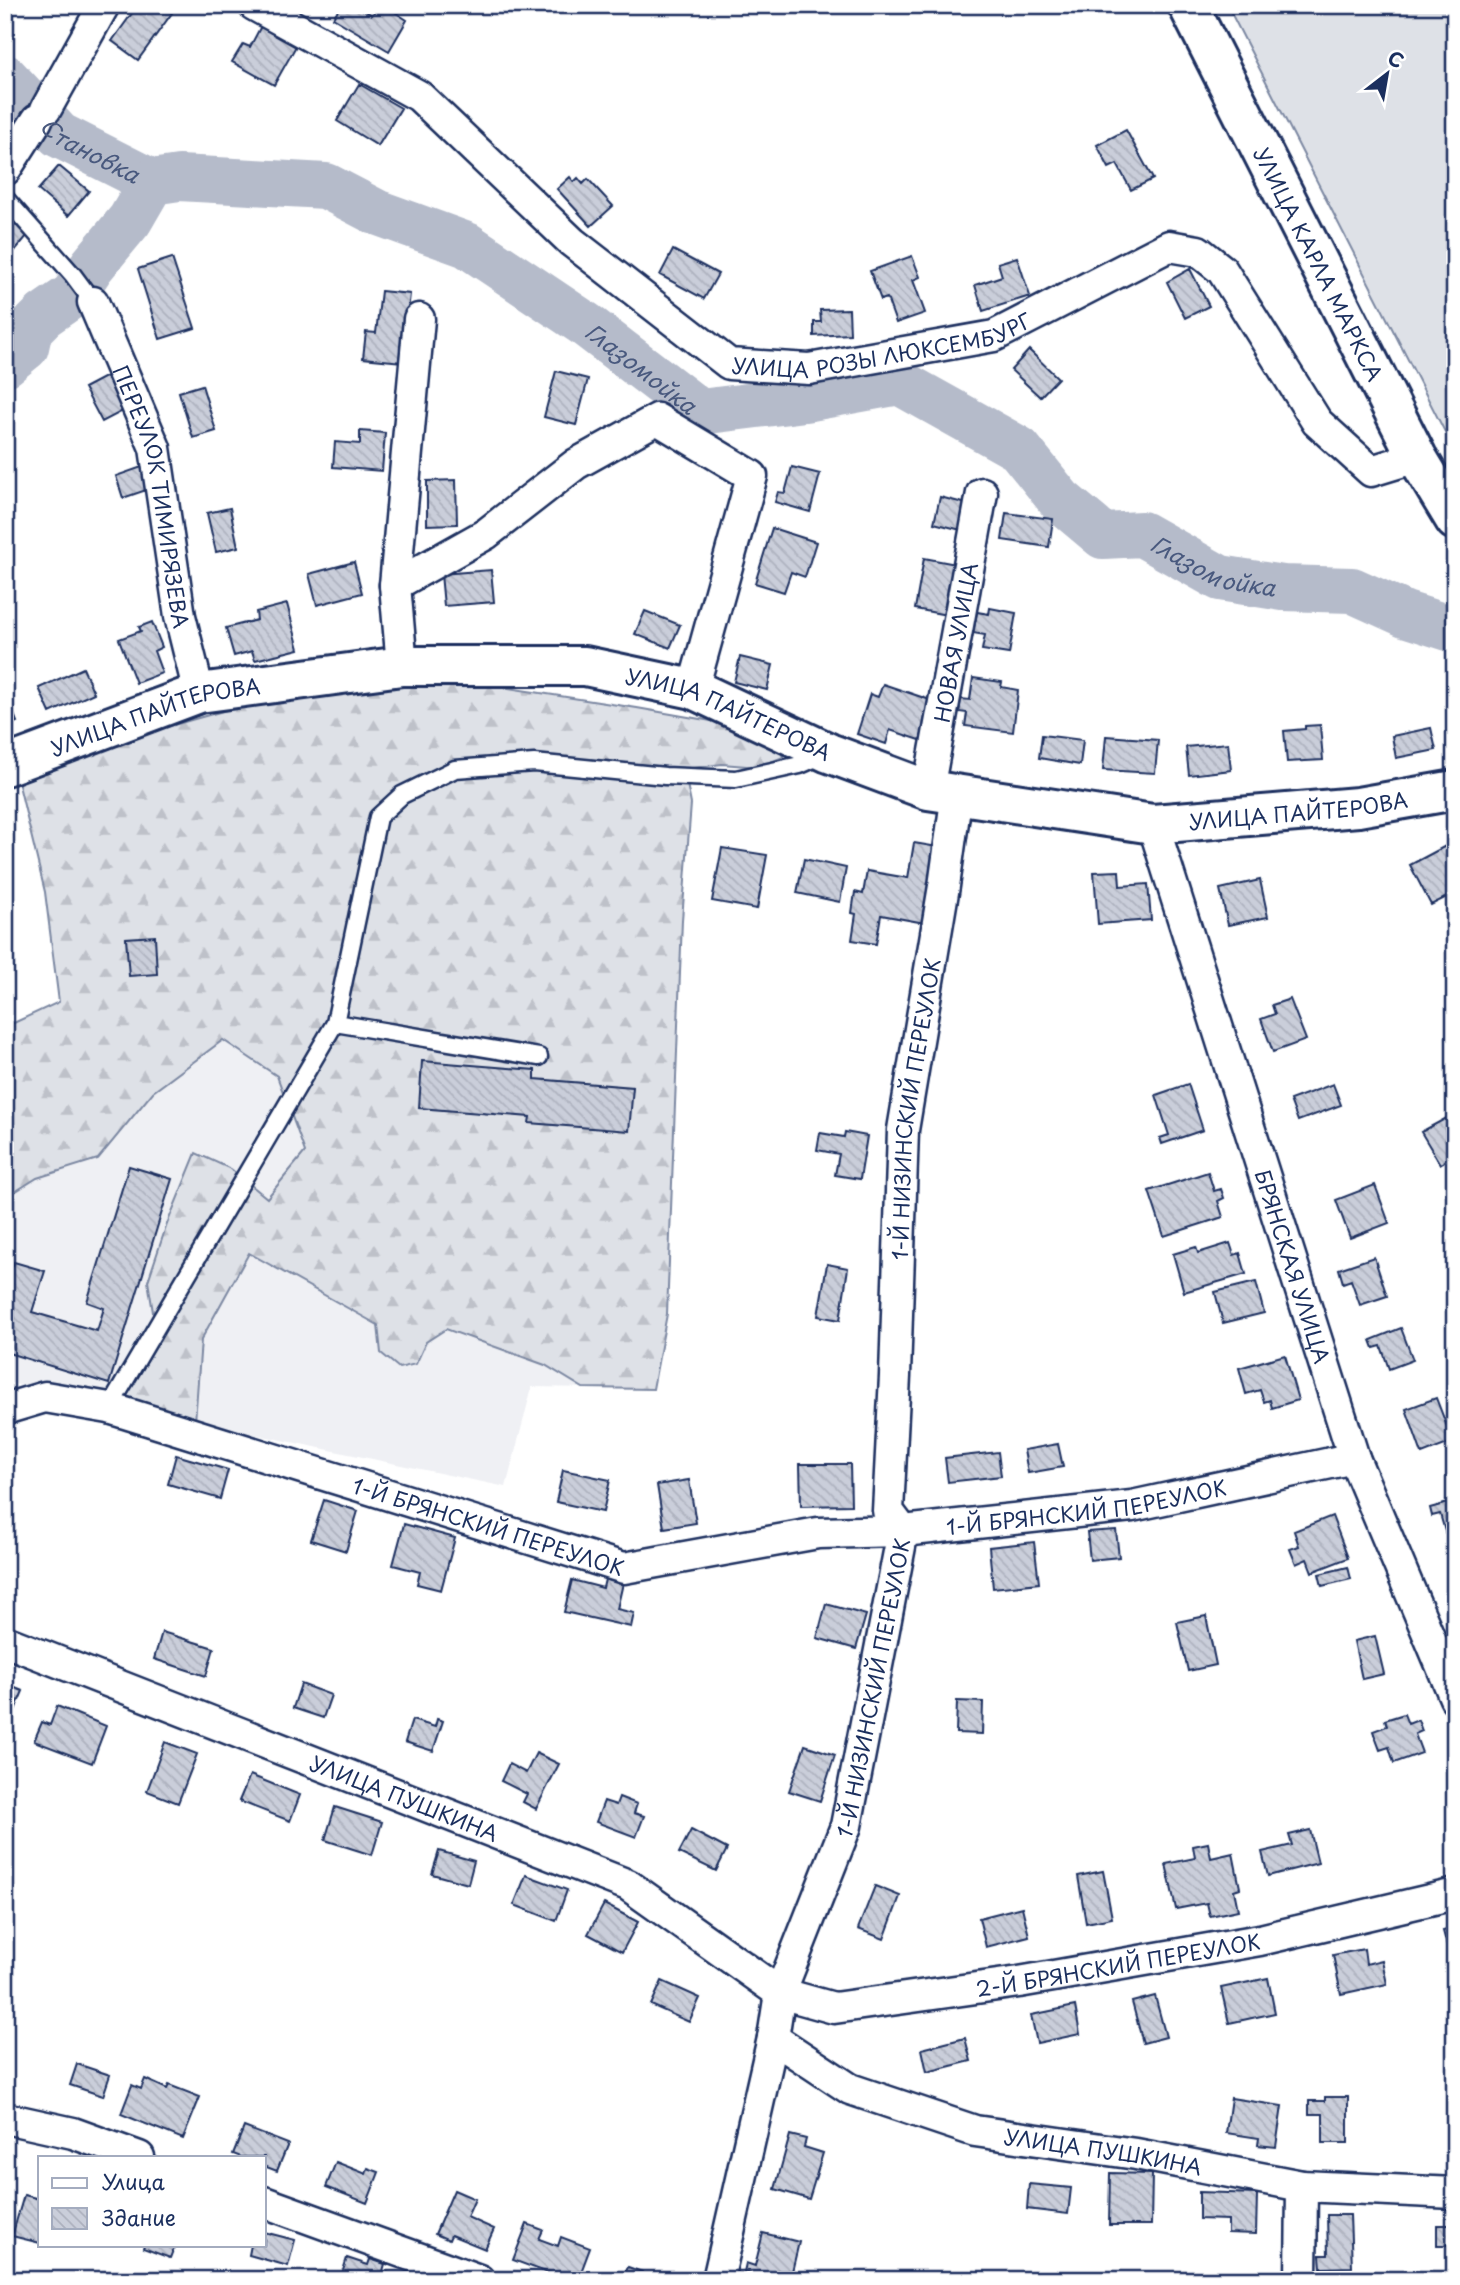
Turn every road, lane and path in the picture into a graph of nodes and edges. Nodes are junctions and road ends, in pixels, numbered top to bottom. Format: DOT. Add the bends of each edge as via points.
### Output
graph roads {
  1 [pos="104,5"];
  2 [pos="254,5"];
  3 [pos="1188,5"];
  4 [pos="5,170"];
  5 [pos="5,198"];
  6 [pos="93,302"];
  7 [pos="419,319"];
  8 [pos="1417,457"];
  9 [pos="982,492"];
  10 [pos="1455,520"];
  11 [pos="395,585"];
  12 [pos="402,666"];
  13 [pos="693,689"];
  14 [pos="199,693"];
  15 [pos="829,753"];
  16 [pos="5,766"];
  17 [pos="1455,790"];
  18 [pos="942,792"];
  19 [pos="1153,824"];
  20 [pos="335,1023"];
  21 [pos="539,1057"];
  22 [pos="109,1408"];
  23 [pos="5,1409"];
  24 [pos="1354,1458"];
  25 [pos="903,1531"];
  26 [pos="5,1641"];
  27 [pos="1453,1688"];
  28 [pos="1455,1894"];
  29 [pos="780,1993"];
  30 [pos="773,2038"];
  31 [pos="5,2118"];
  32 [pos="136,2156"];
  33 [pos="1302,2186"];
  34 [pos="1455,2193"];
  35 [pos="266,2203"];
  36 [pos="479,2280"];
  37 [pos="718,2280"];
  38 [pos="1301,2280"];
  1 -- 4 [label="street"];
  2 -- 8 [label="street, УЛИЦА РОЗЫ ЛЮКСЕМБУРГ" via="419,96 572,242 729,364 809,369 994,336 1169,246 1198,251 1222,270 1317,422 1371,471"];
  3 -- 8 [label="main road, УЛИЦА КАРЛА МАРКСА"];
  5 -- 6 [label="lane"];
  6 -- 14 [label="street, ПЕРЕУЛОК ТИМИРЯЗЕВА" via="155,448 180,616"];
  7 -- 11 [label="street"];
  8 -- 10 [label="main road, УЛИЦА КАРЛА МАРКСА"];
  9 -- 18 [label="street, НОВАЯ УЛИЦА"];
  11 -- 12 [label="street"];
  11 -- 13 [label="street" via="486,534 576,464 657,419 752,476"];
  12 -- 13 [label="main road, УЛИЦА ПАЙТЕРОВА" via="585,666"];
  12 -- 14 [label="main road, УЛИЦА ПАЙТЕРОВА"];
  13 -- 15 [label="main road, УЛИЦА ПАЙТЕРОВА"];
  14 -- 16 [label="main road, УЛИЦА ПАЙТЕРОВА"];
  15 -- 18 [label="main road, УЛИЦА ПАЙТЕРОВА"];
  15 -- 20 [label="lane" via="800,765 736,779 534,763 455,769 402,795 379,817"];
  17 -- 19 [label="main road, УЛИЦА ПАЙТЕРОВА" via="1358,807"];
  18 -- 19 [label="main road, УЛИЦА ПАЙТЕРОВА"];
  18 -- 25 [label="street, 1-Й НИЗИНСКИЙ ПЕРЕУЛОК" via="944,886 903,1130 887,1511"];
  19 -- 24 [label="street, БРЯНСКАЯ УЛИЦА"];
  20 -- 21 [label="lane"];
  20 -- 22 [label="lane"];
  22 -- 23 [label="street, 1-Й БРЯНСКИЙ ПЕРЕУЛОК" via="45,1397"];
  22 -- 25 [label="street, 1-Й БРЯНСКИЙ ПЕРЕУЛОК" via="624,1568 818,1533"];
  24 -- 25 [label="street, 1-Й БРЯНСКИЙ ПЕРЕУЛОК" via="1132,1506"];
  24 -- 27 [label="street, БРЯНСКАЯ УЛИЦА"];
  25 -- 29 [label="street, 1-Й НИЗИНСКИЙ ПЕРЕУЛОК" via="846,1826"];
  26 -- 29 [label="street, УЛИЦА ПУШКИНА" via="628,1885"];
  28 -- 29 [label="street, 2-Й БРЯНСКИЙ ПЕРЕУЛОК" via="1260,1940 1019,1982 834,2008"];
  29 -- 30 [label="street, 1-Й НИЗИНСКИЙ ПЕРЕУЛОК"];
  30 -- 33 [label="street, УЛИЦА ПУШКИНА" via="850,2090 975,2131 1136,2154"];
  30 -- 37 [label="street, 1-Й НИЗИНСКИЙ ПЕРЕУЛОК"];
  31 -- 32 [label="street" via="73,2133"];
  33 -- 34 [label="street, УЛИЦА ПУШКИНА"];
  33 -- 38 [label="street"];
  35 -- 36 [label="street"];
}
